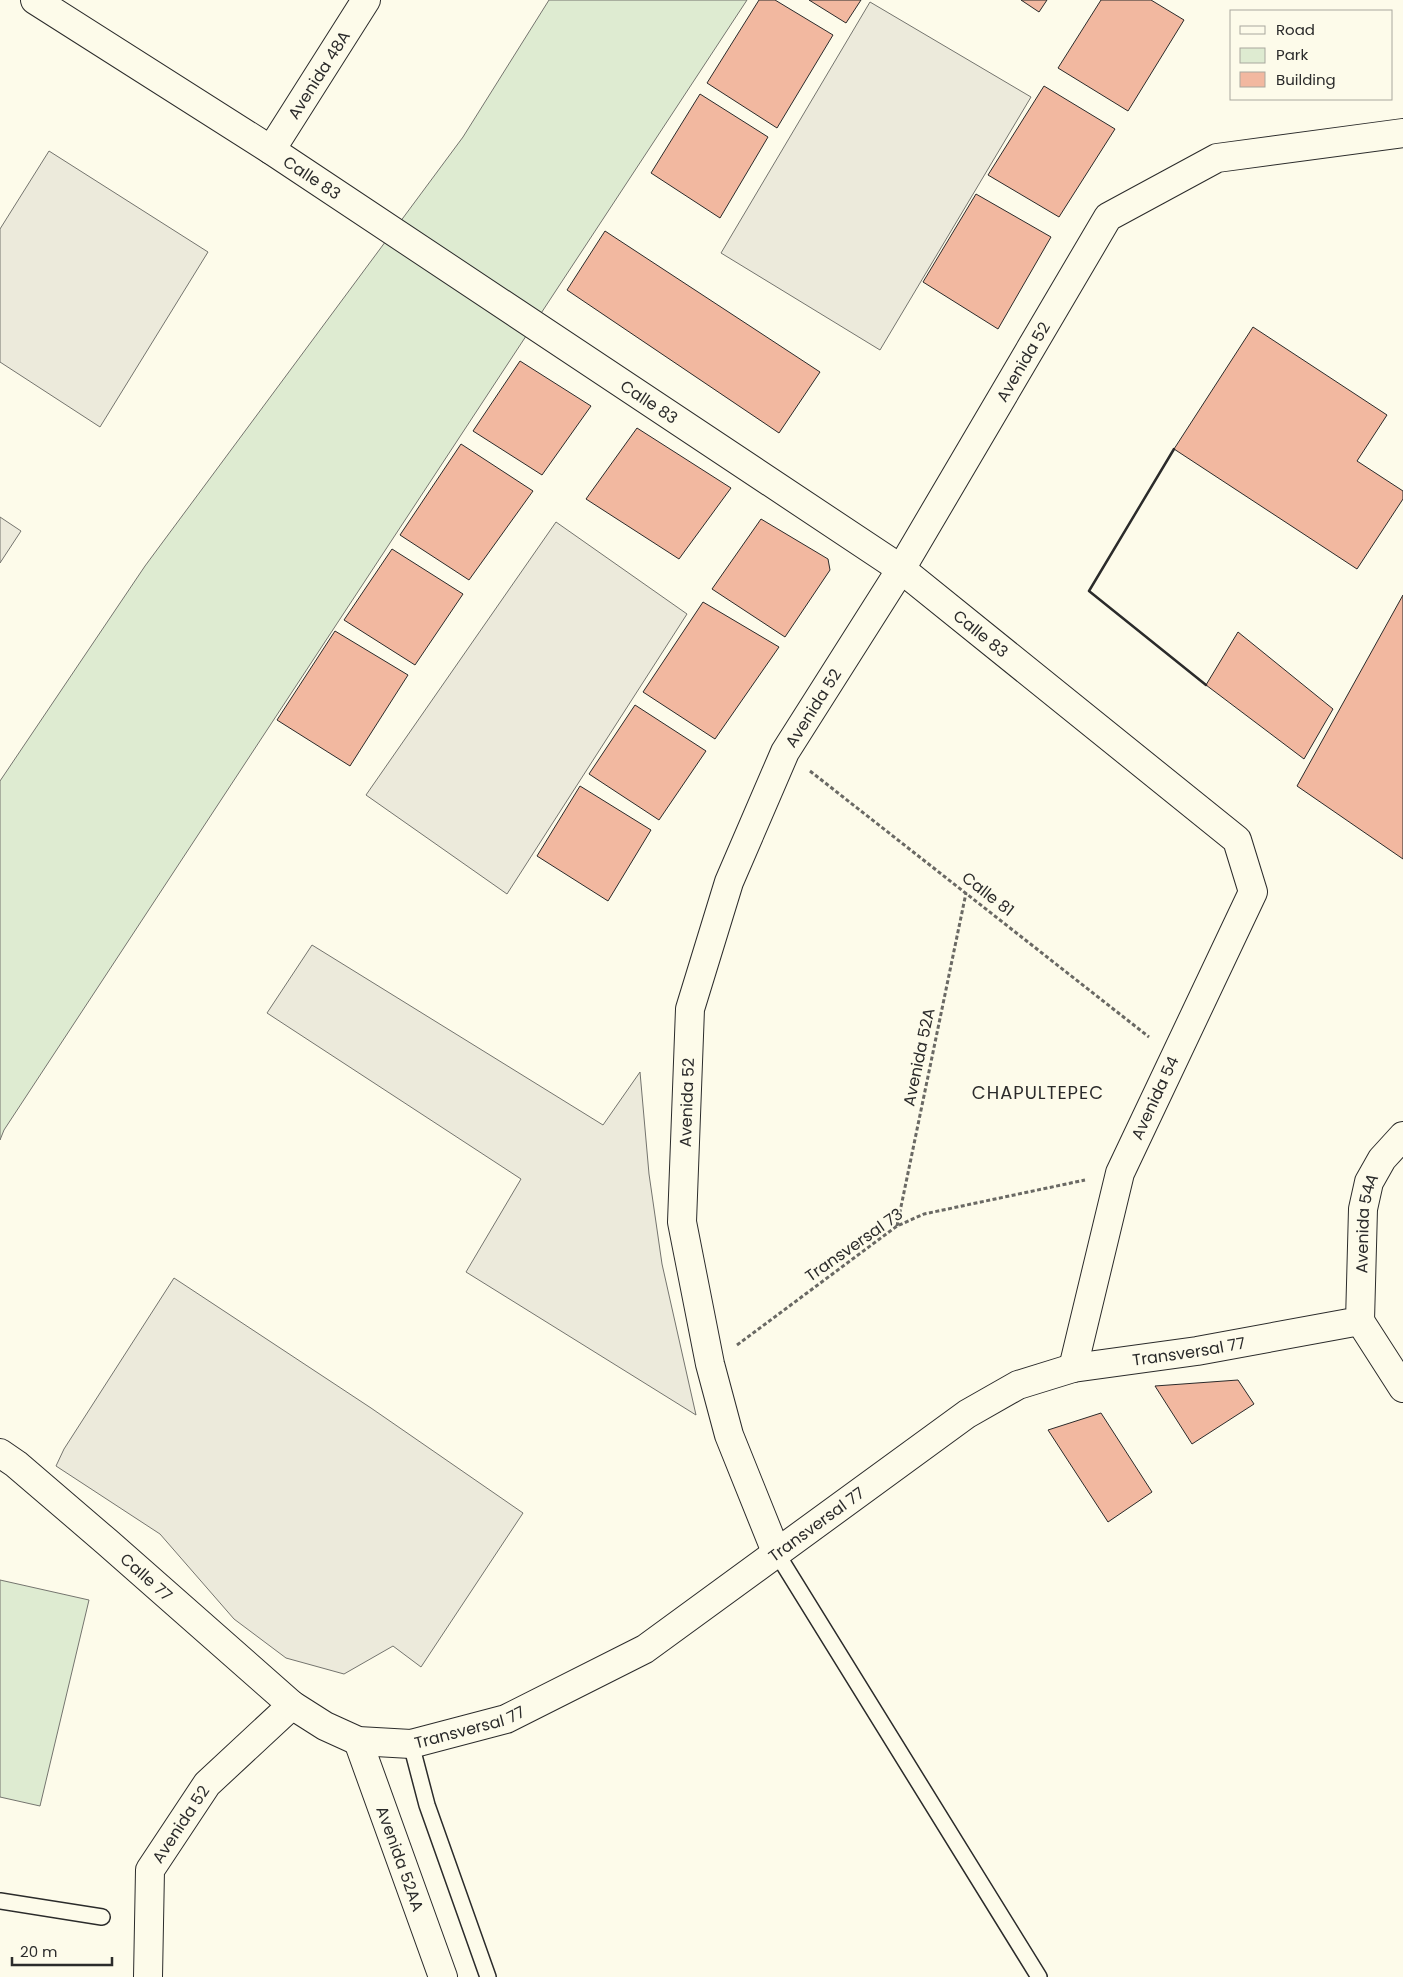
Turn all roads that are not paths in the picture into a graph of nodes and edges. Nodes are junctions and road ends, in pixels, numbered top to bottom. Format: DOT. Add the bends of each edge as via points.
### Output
graph roads {
  1 [pos="35,0"];
  2 [pos="366,0"];
  3 [pos="1403,133"];
  4 [pos="271,150"];
  5 [pos="901,569"];
  6 [pos="1237,840"];
  7 [pos="1403,1136"];
  8 [pos="1360,1321"];
  9 [pos="1073,1368"];
  10 [pos="1403,1388"];
  11 [pos="0,1453"];
  12 [pos="776,1552"];
  13 [pos="292,1705"];
  14 [pos="358,1741"];
  15 [pos="411,1744"];
  16 [pos="0,1901"];
  17 [pos="102,1917"];
  18 [pos="148,1977"];
  19 [pos="443,1977"];
  20 [pos="488,1977"];
  21 [pos="1039,1977"];
  1 -- 4 [label="street, Calle 83"];
  2 -- 4 [label="street, Avenida 48A"];
  3 -- 5 [label="street, Avenida 52" via="1217,158 1108,217"];
  4 -- 5 [label="street, Calle 83"];
  5 -- 6 [label="street, Calle 83"];
  5 -- 12 [label="street, Avenida 52" via="785,752 729,882 690,1009 682,1222 710,1364 729,1435"];
  6 -- 9 [label="street, Avenida 54" via="1253,892 1120,1173"];
  7 -- 8 [label="street, Avenida 54A" via="1382,1159 1369,1182 1363,1209"];
  8 -- 9 [label="street, Transversal 77" via="1196,1351"];
  8 -- 10 [label="street"];
  9 -- 12 [label="street, Transversal 77" via="1018,1385 967,1414"];
  11 -- 13 [label="street, Calle 77" via="108,1542"];
  12 -- 15 [label="street, Transversal 77" via="645,1649 506,1719"];
  12 -- 21 [label="lane"];
  13 -- 14 [label="street, Transversal 77" via="325,1726"];
  13 -- 18 [label="street, Avenida 52" via="207,1784 150,1870"];
  14 -- 15 [label="street, Transversal 77"];
  14 -- 19 [label="street, Avenida 52AA"];
  15 -- 20 [label="lane" via="427,1805"];
  16 -- 17 [label="lane"];
}
